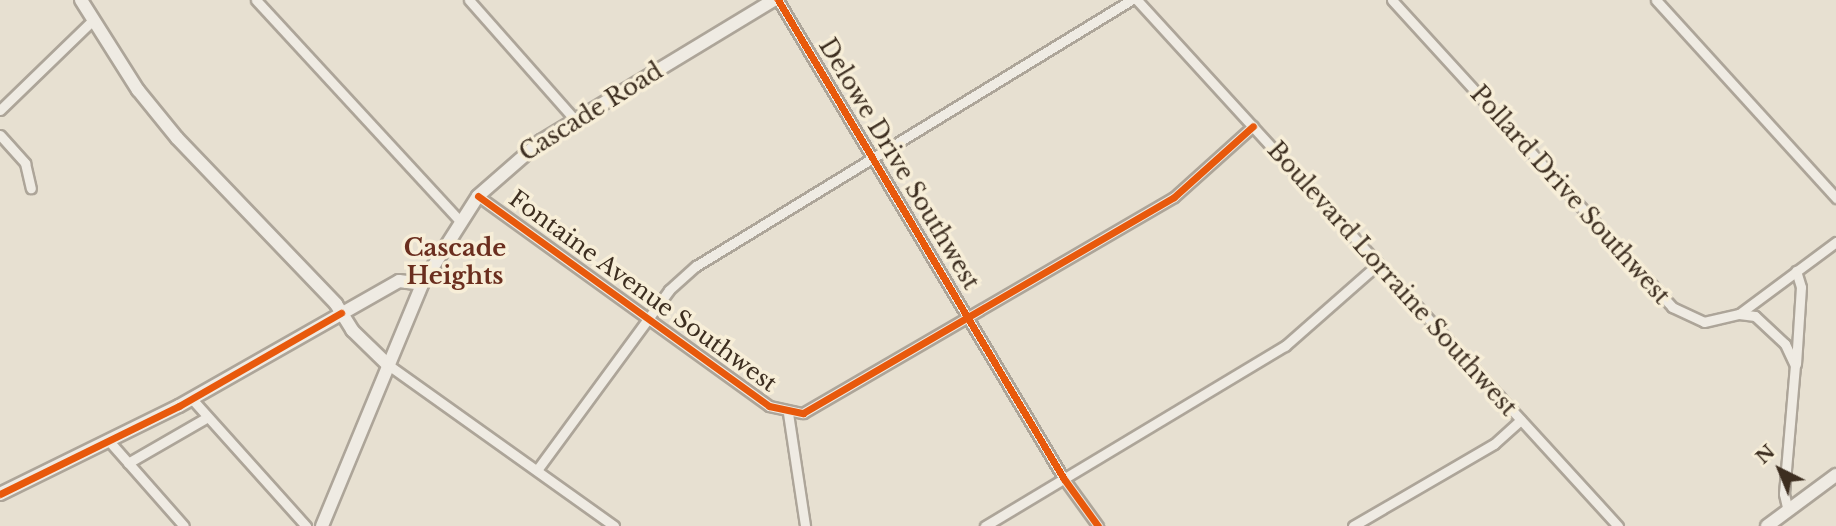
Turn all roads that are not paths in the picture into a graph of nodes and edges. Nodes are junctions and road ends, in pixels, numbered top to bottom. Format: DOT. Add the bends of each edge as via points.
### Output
graph roads {
  1 [pos="81,0"];
  2 [pos="256,0"];
  3 [pos="470,0"];
  4 [pos="776,0"];
  5 [pos="1132,0"];
  6 [pos="1137,0"];
  7 [pos="1392,0"];
  8 [pos="1656,0"];
  9 [pos="93,20"];
  10 [pos="0,110"];
  11 [pos="575,120"];
  12 [pos="1253,126"];
  13 [pos="0,135"];
  14 [pos="873,159"];
  15 [pos="32,188"];
  16 [pos="478,196"];
  17 [pos="1836,198"];
  18 [pos="458,220"];
  19 [pos="1836,242"];
  20 [pos="1378,264"];
  21 [pos="1797,271"];
  22 [pos="422,284"];
  23 [pos="341,313"];
  24 [pos="1739,314"];
  25 [pos="649,318"];
  26 [pos="968,318"];
  27 [pos="387,364"];
  28 [pos="1796,365"];
  29 [pos="192,399"];
  30 [pos="788,413"];
  31 [pos="206,418"];
  32 [pos="1521,420"];
  33 [pos="109,441"];
  34 [pos="128,463"];
  35 [pos="537,470"];
  36 [pos="1836,475"];
  37 [pos="1064,479"];
  38 [pos="0,495"];
  39 [pos="1788,510"];
  40 [pos="184,526"];
  41 [pos="306,526"];
  42 [pos="322,526"];
  43 [pos="614,526"];
  44 [pos="805,526"];
  45 [pos="985,526"];
  46 [pos="1098,526"];
  47 [pos="1353,526"];
  48 [pos="1618,526"];
  49 [pos="1767,526"];
  1 -- 9 [label="street"];
  2 -- 18 [label="street"];
  3 -- 11 [label="street"];
  4 -- 11 [label="street, Cascade Road"];
  4 -- 14 [label="street, Delowe Drive Southwest"];
  5 -- 14 [label="street"];
  6 -- 12 [label="street, Boulevard Lorraine Southwest"];
  7 -- 24 [label="street, Pollard Drive Southwest" via="1671,307 1704,322"];
  8 -- 17 [label="street"];
  9 -- 10 [label="street"];
  9 -- 23 [label="street" via="138,90 177,138"];
  11 -- 16 [label="street, Cascade Road" via="520,156"];
  12 -- 20 [label="street, Boulevard Lorraine Southwest"];
  12 -- 26 [label="street" via="1174,197"];
  13 -- 15 [label="street" via="25,163"];
  14 -- 25 [label="street" via="696,266 669,290"];
  14 -- 26 [label="street, Delowe Drive Southwest"];
  16 -- 18 [label="street, Cascade Road"];
  16 -- 25 [label="street, Fontaine Avenue Southwest"];
  18 -- 22 [label="street, Cascade Road"];
  19 -- 21 [label="street"];
  20 -- 32 [label="street, Boulevard Lorraine Southwest"];
  20 -- 37 [label="street" via="1285,346"];
  21 -- 24 [label="street"];
  21 -- 28 [label="street" via="1801,287"];
  22 -- 23 [label="street" via="399,281"];
  22 -- 27 [label="street, Cascade Road"];
  23 -- 27 [label="street"];
  23 -- 29 [label="street"];
  24 -- 28 [label="street" via="1755,316 1771,328"];
  25 -- 30 [label="street, Fontaine Avenue Southwest" via="769,406"];
  25 -- 35 [label="street"];
  26 -- 30 [label="street" via="817,408"];
  26 -- 37 [label="street, Delowe Drive Southwest"];
  27 -- 35 [label="street"];
  27 -- 42 [label="street, Cascade Road"];
  28 -- 39 [label="street" via="1784,494"];
  29 -- 31 [label="street"];
  29 -- 33 [label="street"];
  30 -- 44 [label="street, Fontaine Avenue Southwest"];
  31 -- 34 [label="street"];
  31 -- 41 [label="street"];
  32 -- 47 [label="street" via="1494,444"];
  32 -- 48 [label="street, Boulevard Lorraine Southwest"];
  33 -- 34 [label="street"];
  33 -- 38 [label="street"];
  34 -- 40 [label="street"];
  35 -- 43 [label="street"];
  36 -- 39 [label="street"];
  37 -- 45 [label="street"];
  37 -- 46 [label="street, Delowe Drive Southwest"];
  39 -- 49 [label="street"];
}
